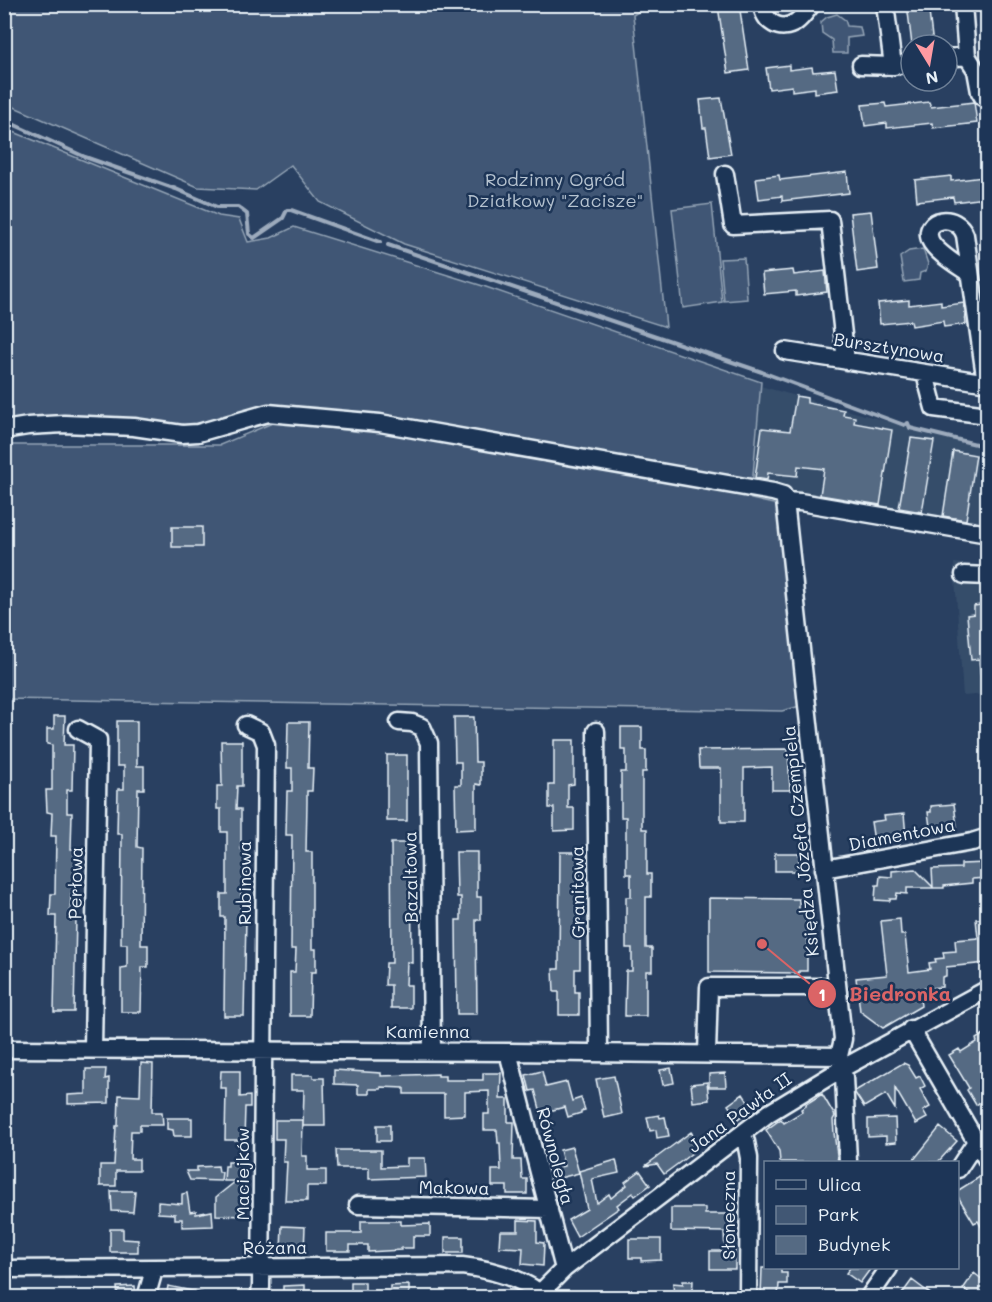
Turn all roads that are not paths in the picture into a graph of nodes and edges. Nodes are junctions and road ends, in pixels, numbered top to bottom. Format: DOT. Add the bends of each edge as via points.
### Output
graph roads {
  1 [pos="762,4"];
  2 [pos="812,4"];
  3 [pos="885,4"];
  4 [pos="963,4"];
  5 [pos="967,56"];
  6 [pos="959,57"];
  7 [pos="861,65"];
  8 [pos="899,65"];
  9 [pos="893,66"];
  10 [pos="987,96"];
  11 [pos="725,174"];
  12 [pos="970,274"];
  13 [pos="785,351"];
  14 [pos="846,361"];
  15 [pos="925,374"];
  16 [pos="987,383"];
  17 [pos="987,415"];
  18 [pos="4,430"];
  19 [pos="785,501"];
  20 [pos="987,534"];
  21 [pos="964,575"];
  22 [pos="987,576"];
  23 [pos="399,722"];
  24 [pos="246,725"];
  25 [pos="78,729"];
  26 [pos="596,731"];
  27 [pos="987,837"];
  28 [pos="824,869"];
  29 [pos="837,985"];
  30 [pos="987,989"];
  31 [pos="911,1029"];
  32 [pos="4,1049"];
  33 [pos="93,1049"];
  34 [pos="263,1051"];
  35 [pos="432,1052"];
  36 [pos="510,1052"];
  37 [pos="599,1053"];
  38 [pos="707,1054"];
  39 [pos="841,1062"];
  40 [pos="740,1135"];
  41 [pos="975,1143"];
  42 [pos="848,1161"];
  43 [pos="987,1162"];
  44 [pos="959,1166"];
  45 [pos="358,1205"];
  46 [pos="549,1209"];
  47 [pos="261,1267"];
  48 [pos="4,1269"];
  49 [pos="152,1269"];
  50 [pos="564,1269"];
  51 [pos="888,1269"];
  52 [pos="538,1295"];
  53 [pos="748,1297"];
  54 [pos="146,1298"];
  55 [pos="259,1298"];
  56 [pos="868,1298"];
  1 -- 2 [label="street" via="768,19 778,27 795,22"];
  3 -- 9 [label="street"];
  4 -- 5 [label="street"];
  5 -- 6 [label="street"];
  5 -- 10 [label="street" via="976,70 980,92"];
  7 -- 9 [label="street"];
  8 -- 9 [label="street"];
  11 -- 14 [label="street" via="733,225 830,220"];
  12 -- 16 [label="street"];
  13 -- 14 [label="street, Bursztynowa"];
  14 -- 15 [label="street, Bursztynowa"];
  15 -- 16 [label="street, Bursztynowa"];
  15 -- 17 [label="street" via="934,408"];
  18 -- 19 [label="street" via="64,424 198,434 268,413 380,423 773,492 783,495"];
  19 -- 20 [label="street"];
  19 -- 28 [label="street, Księdza Józefa Czempiela"];
  21 -- 22 [label="street"];
  23 -- 35 [label="street, Bazaltowa" via="422,727 429,742"];
  24 -- 34 [label="street, Rubinowa" via="261,732 266,745"];
  25 -- 33 [label="street, Perłowa" via="98,740"];
  26 -- 37 [label="street, Granitowa"];
  27 -- 28 [label="street, Diamentowa"];
  28 -- 29 [label="street, Księdza Józefa Czempiela"];
  29 -- 38 [label="street" via="709,987"];
  29 -- 39 [label="street, Księdza Józefa Czempiela" via="843,1038"];
  30 -- 31 [label="street, Jana Pawła II"];
  31 -- 39 [label="street, Jana Pawła II"];
  31 -- 41 [label="street"];
  32 -- 33 [label="street, Kamienna"];
  33 -- 34 [label="street, Kamienna"];
  34 -- 35 [label="street, Kamienna"];
  34 -- 47 [label="street, Maciejków"];
  35 -- 36 [label="street, Kamienna"];
  36 -- 37 [label="street, Kamienna"];
  36 -- 46 [label="street, Równoległa"];
  37 -- 38 [label="street, Kamienna"];
  38 -- 39 [label="street, Kamienna"];
  39 -- 40 [label="street, Jana Pawła II"];
  39 -- 42 [label="street, Księdza Józefa Czempiela"];
  40 -- 50 [label="street, Jana Pawła II"];
  40 -- 53 [label="street, Słoneczna" via="746,1142 749,1158"];
  41 -- 43 [label="street"];
  41 -- 44 [label="street"];
  45 -- 46 [label="street, Makowa"];
  46 -- 50 [label="street, Równoległa"];
  47 -- 49 [label="street, Różana"];
  47 -- 52 [label="street, Różana" via="462,1266 526,1283"];
  47 -- 55 [label="street, Maciejków"];
  48 -- 49 [label="street, Różana"];
  49 -- 54 [label="street"];
  50 -- 52 [label="street, Jana Pawła II"];
  51 -- 56 [label="street"];
}
